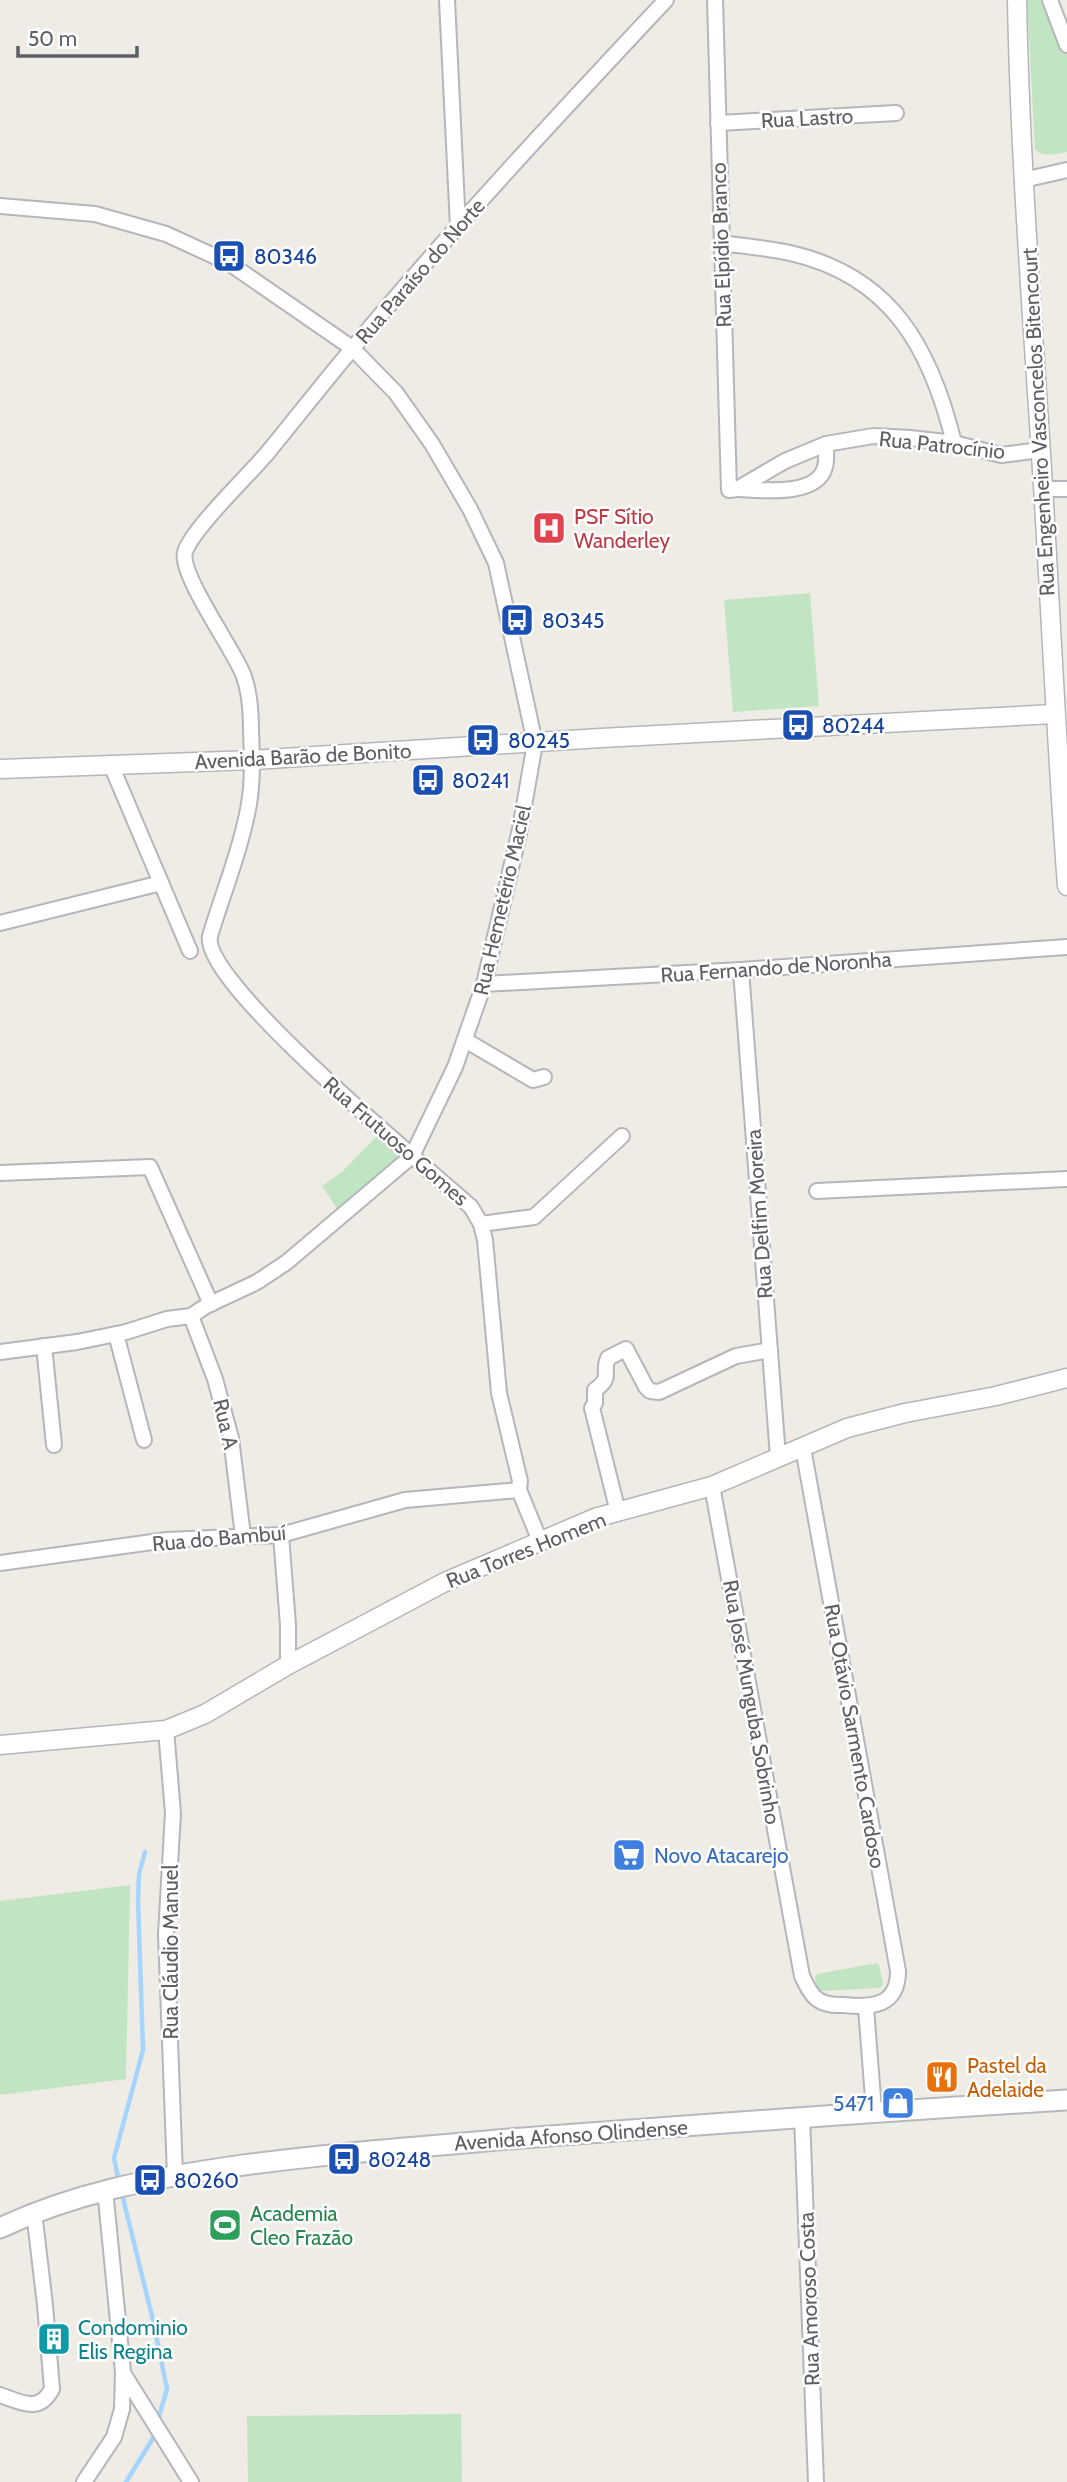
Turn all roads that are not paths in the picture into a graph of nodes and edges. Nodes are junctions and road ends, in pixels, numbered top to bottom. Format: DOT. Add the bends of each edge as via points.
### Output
graph roads {
  1 [pos="447,0"];
  2 [pos="666,0"];
  3 [pos="715,0"];
  4 [pos="1017,0"];
  5 [pos="1050,0"];
  6 [pos="1067,45"];
  7 [pos="896,113"];
  8 [pos="718,123"];
  9 [pos="1067,170"];
  10 [pos="1023,180"];
  11 [pos="0,206"];
  12 [pos="457,227"];
  13 [pos="720,243"];
  14 [pos="352,348"];
  15 [pos="954,443"];
  16 [pos="826,444"];
  17 [pos="1040,450"];
  18 [pos="733,489"];
  19 [pos="1043,489"];
  20 [pos="1067,489"];
  21 [pos="1060,714"];
  22 [pos="536,743"];
  23 [pos="252,760"];
  24 [pos="111,765"];
  25 [pos="0,769"];
  26 [pos="160,883"];
  27 [pos="1067,886"];
  28 [pos="0,923"];
  29 [pos="1067,947"];
  30 [pos="190,951"];
  31 [pos="741,970"];
  32 [pos="484,984"];
  33 [pos="465,1040"];
  34 [pos="544,1077"];
  35 [pos="622,1136"];
  36 [pos="412,1156"];
  37 [pos="0,1172"];
  38 [pos="1067,1179"];
  39 [pos="817,1191"];
  40 [pos="481,1224"];
  41 [pos="211,1304"];
  42 [pos="191,1316"];
  43 [pos="116,1334"];
  44 [pos="44,1346"];
  45 [pos="770,1350"];
  46 [pos="0,1352"];
  47 [pos="1067,1378"];
  48 [pos="144,1440"];
  49 [pos="54,1445"];
  50 [pos="803,1448"];
  51 [pos="778,1457"];
  52 [pos="712,1486"];
  53 [pos="519,1490"];
  54 [pos="618,1512"];
  55 [pos="281,1535"];
  56 [pos="243,1536"];
  57 [pos="540,1541"];
  58 [pos="0,1563"];
  59 [pos="288,1665"];
  60 [pos="166,1730"];
  61 [pos="0,1745"];
  62 [pos="866,2008"];
  63 [pos="1067,2100"];
  64 [pos="874,2111"];
  65 [pos="802,2117"];
  66 [pos="175,2175"];
  67 [pos="107,2188"];
  68 [pos="34,2212"];
  69 [pos="0,2228"];
  70 [pos="123,2372"];
  71 [pos="0,2395"];
  72 [pos="85,2482"];
  73 [pos="191,2482"];
  74 [pos="816,2482"];
  1 -- 12 [label="street"];
  2 -- 12 [label="street, Rua Paraíso do Norte"];
  3 -- 8 [label="street, Rua Elpídio Branco"];
  4 -- 10 [label="street, Rua Engenheiro Vasconcelos Bitencourt"];
  5 -- 6 [label="street"];
  7 -- 8 [label="street, Rua Lastro"];
  8 -- 13 [label="street, Rua Elpídio Branco"];
  9 -- 10 [label="street"];
  10 -- 17 [label="street, Rua Engenheiro Vasconcelos Bitencourt"];
  11 -- 14 [label="street, Rua Hemetério Maciel" via="95,214 166,234 229,263"];
  12 -- 14 [label="street, Rua Paraíso do Norte"];
  13 -- 15 [label="street" via="791,253 843,271 880,297 929,363"];
  13 -- 18 [label="street, Rua Elpídio Branco"];
  14 -- 22 [label="street, Rua Hemetério Maciel" via="396,393 432,444 496,563"];
  14 -- 23 [label="street, Rua Paraíso do Norte" via="185,551 190,580 244,676 251,705"];
  15 -- 16 [label="street, Rua Patrocínio" via="873,436"];
  15 -- 17 [label="street, Rua Patrocínio" via="1001,455"];
  16 -- 18 [label="street, Rua Patrocínio"];
  16 -- 18 [label="street" via="825,468 806,486"];
  17 -- 19 [label="street, Rua Engenheiro Vasconcelos Bitencourt"];
  19 -- 20 [label="street"];
  19 -- 21 [label="street, Rua Engenheiro Vasconcelos Bitencourt"];
  21 -- 22 [label="street, Avenida Barão de Bonito"];
  21 -- 27 [label="street, Rua Engenheiro Vasconcelos Bitencourt"];
  22 -- 23 [label="street, Avenida Barão de Bonito"];
  22 -- 32 [label="street, Rua Hemetério Maciel"];
  23 -- 24 [label="street, Avenida Barão de Bonito"];
  23 -- 36 [label="street, Rua Frutuoso Gomes" via="246,817 209,941 212,956 329,1084"];
  24 -- 25 [label="street, Avenida Barão de Bonito"];
  24 -- 26 [label="street"];
  26 -- 28 [label="street"];
  26 -- 30 [label="street"];
  29 -- 31 [label="street, Rua Fernando de Noronha"];
  31 -- 32 [label="street, Rua Fernando de Noronha"];
  31 -- 45 [label="street, Rua Delfim Moreira"];
  32 -- 33 [label="street, Rua Hemetério Maciel"];
  33 -- 34 [label="street" via="533,1080"];
  33 -- 36 [label="street, Rua Hemetério Maciel"];
  35 -- 40 [label="street" via="534,1217"];
  36 -- 40 [label="street, Rua Frutuoso Gomes" via="471,1207"];
  36 -- 41 [label="street, Rua Hemetério Maciel" via="287,1262"];
  37 -- 41 [label="street" via="150,1167"];
  38 -- 39 [label="street"];
  40 -- 53 [label="street, Rua Frutuoso Gomes" via="499,1393"];
  41 -- 42 [label="street, Rua Hemetério Maciel"];
  42 -- 43 [label="street, Rua Hemetério Maciel"];
  42 -- 56 [label="street, Rua A" via="231,1438"];
  43 -- 44 [label="street, Rua Hemetério Maciel"];
  43 -- 48 [label="street"];
  44 -- 46 [label="street, Rua Hemetério Maciel"];
  44 -- 49 [label="street"];
  45 -- 51 [label="street, Rua Delfim Moreira"];
  45 -- 54 [label="street" via="736,1356 659,1392 646,1387 626,1349 608,1358 608,1375 595,1390 592,1408"];
  47 -- 50 [label="street, Rua Torres Homem" via="847,1428"];
  50 -- 51 [label="street, Rua Torres Homem"];
  50 -- 62 [label="street, Rua Otávio Sarmento Cardoso" via="898,1971 898,1984 891,1995"];
  51 -- 52 [label="street, Rua Torres Homem"];
  52 -- 54 [label="street, Rua Torres Homem"];
  52 -- 62 [label="street, Rua José Munguba Sobrinho" via="802,1976 816,1998 827,2004"];
  53 -- 55 [label="street, Rua do Bambuí" via="405,1500"];
  53 -- 57 [label="street, Rua Frutuoso Gomes"];
  54 -- 57 [label="street, Rua Torres Homem"];
  55 -- 56 [label="street, Rua do Bambuí"];
  55 -- 59 [label="street"];
  56 -- 58 [label="street, Rua do Bambuí" via="167,1540"];
  57 -- 59 [label="street, Rua Torres Homem" via="445,1582"];
  59 -- 60 [label="street, Rua Torres Homem" via="205,1714"];
  60 -- 61 [label="street, Rua Torres Homem"];
  60 -- 66 [label="street, Rua Cláudio Manuel" via="173,1813 166,1934"];
  62 -- 64 [label="street"];
  63 -- 64 [label="main road, Avenida Afonso Olindense"];
  64 -- 65 [label="main road, Avenida Afonso Olindense"];
  65 -- 66 [label="main road, Avenida Afonso Olindense" via="367,2150"];
  65 -- 74 [label="street, Rua Amoroso Costa"];
  66 -- 67 [label="main road, Avenida Afonso Olindense"];
  67 -- 68 [label="main road, Avenida Afonso Olindense"];
  67 -- 70 [label="street"];
  68 -- 69 [label="main road, Avenida Afonso Olindense"];
  68 -- 71 [label="street" via="52,2389 41,2403 32,2405"];
  70 -- 72 [label="street" via="122,2409 114,2437"];
  70 -- 73 [label="street"];
}
